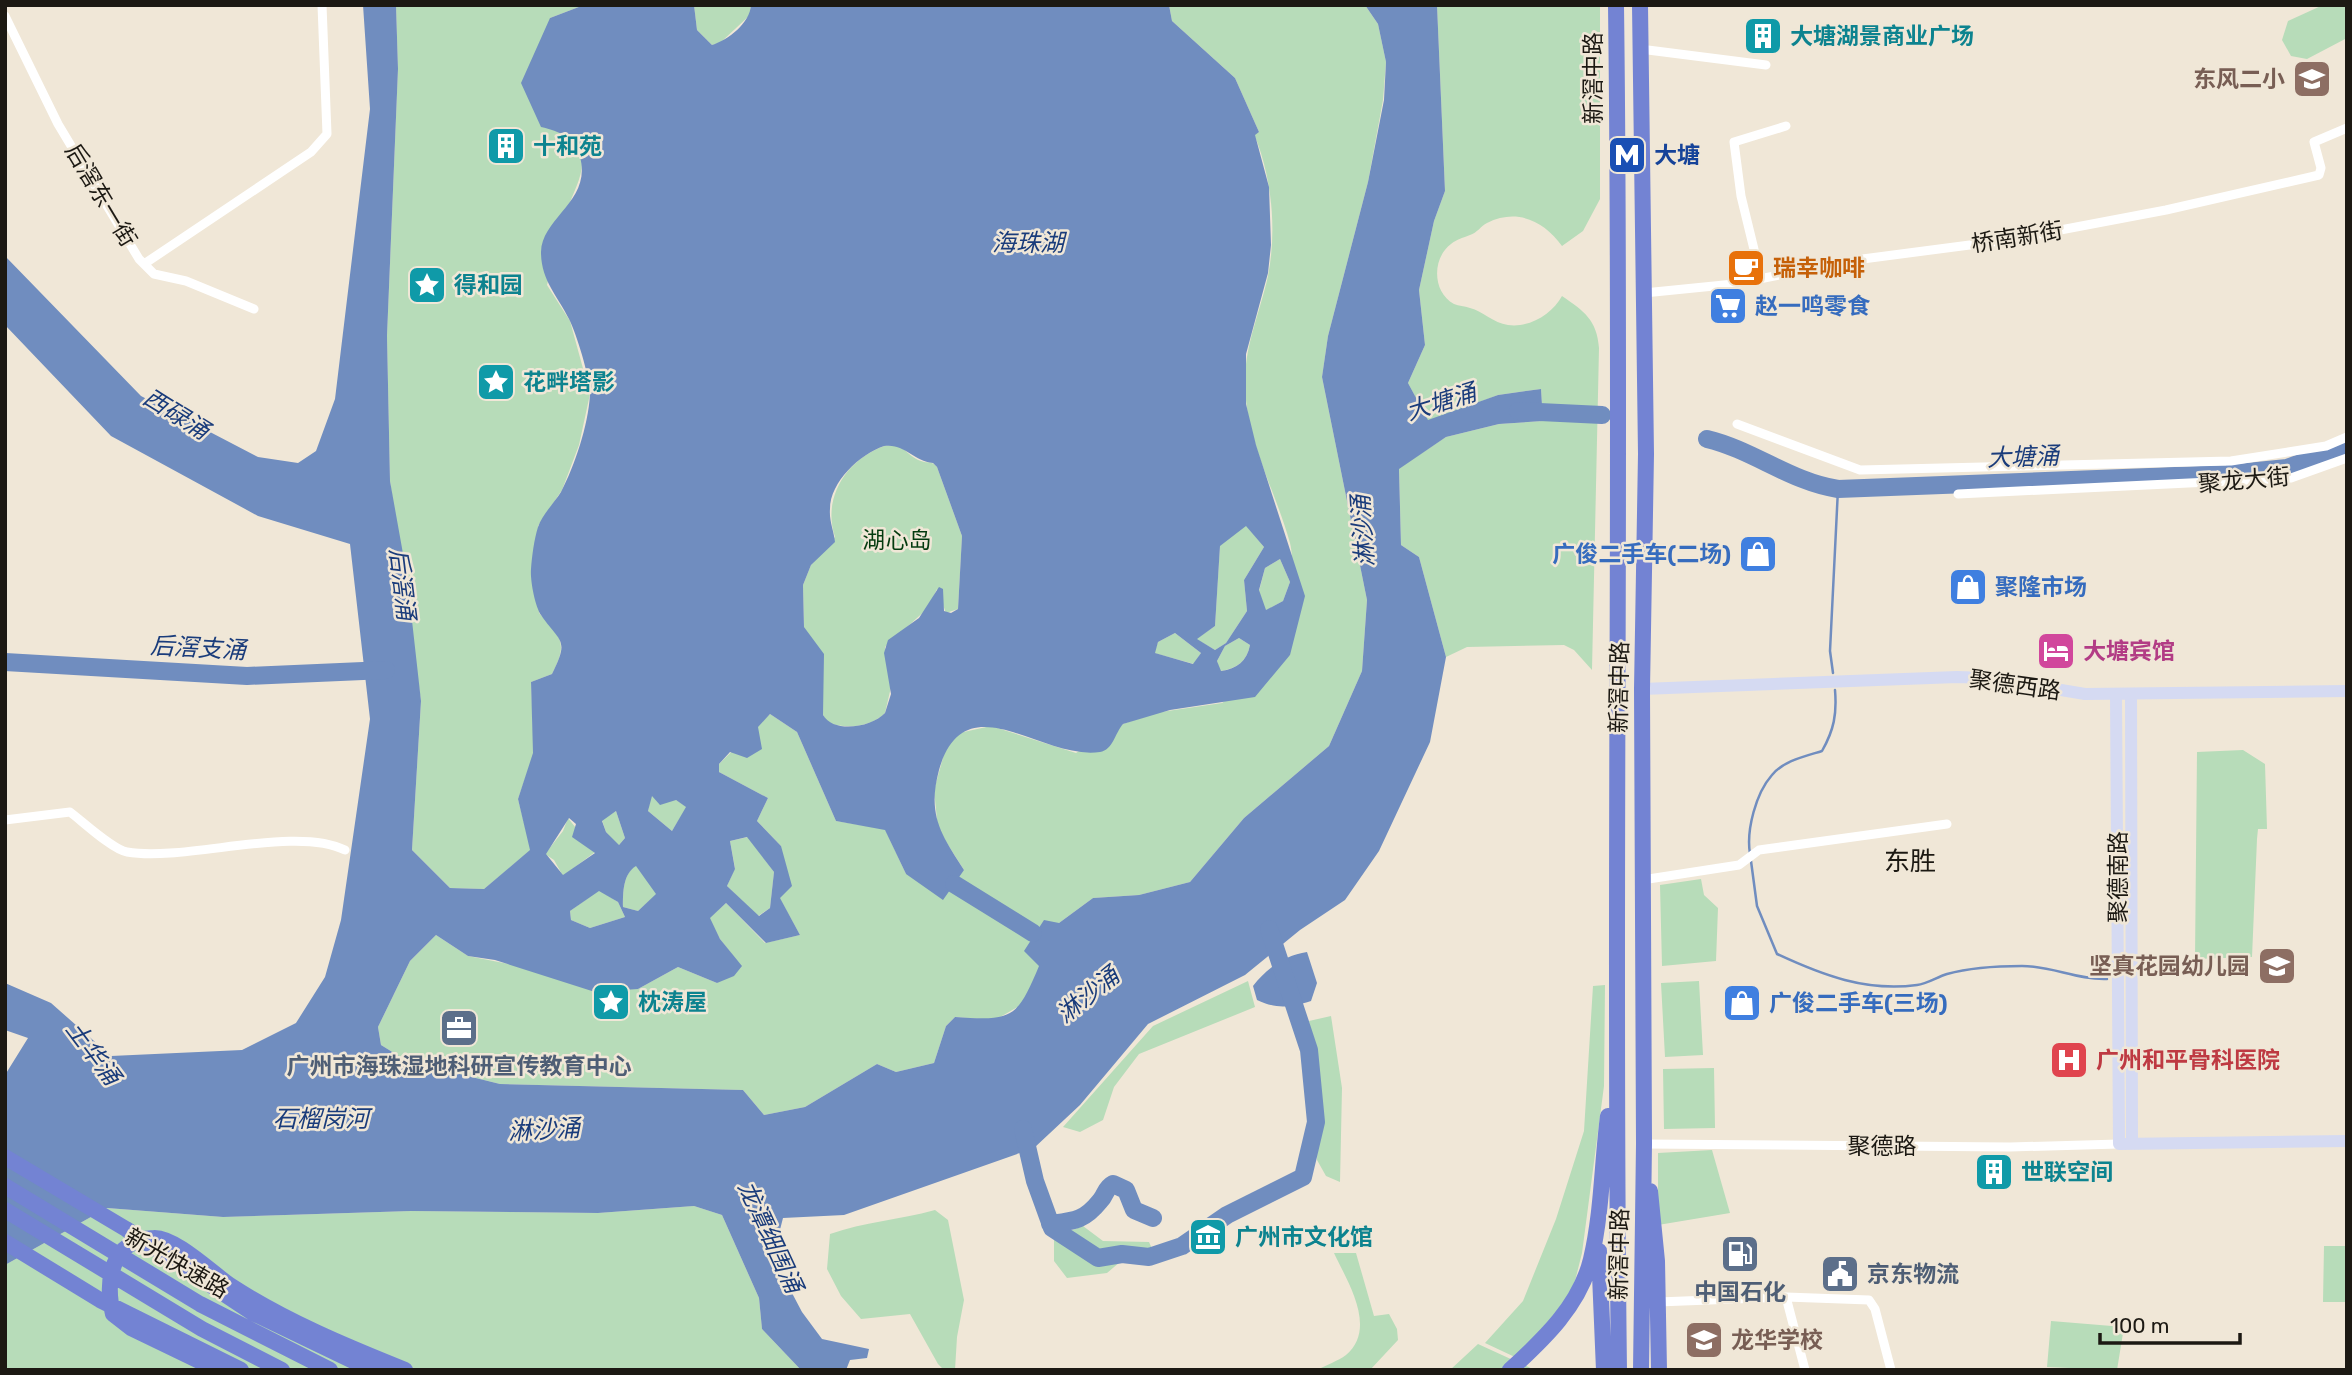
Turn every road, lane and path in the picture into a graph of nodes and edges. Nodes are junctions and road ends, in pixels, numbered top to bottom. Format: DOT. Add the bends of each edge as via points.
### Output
graph roads {
  1 [pos="321,5"];
  2 [pos="1616,5"];
  3 [pos="1640,5"];
  4 [pos="5,16"];
  5 [pos="1640,50"];
  6 [pos="1766,65"];
  7 [pos="1786,126"];
  8 [pos="2347,128"];
  9 [pos="144,264"];
  10 [pos="1761,278"];
  11 [pos="1644,293"];
  12 [pos="254,309"];
  13 [pos="1737,424"];
  14 [pos="2347,437"];
  15 [pos="2347,458"];
  16 [pos="1958,494"];
  17 [pos="1642,689"];
  18 [pos="2347,691"];
  19 [pos="2116,694"];
  20 [pos="2131,694"];
  21 [pos="5,820"];
  22 [pos="1947,824"];
  23 [pos="345,850"];
  24 [pos="1641,880"];
  25 [pos="1615,1054"];
  26 [pos="2347,1141"];
  27 [pos="1644,1144"];
  28 [pos="2126,1144"];
  29 [pos="5,1157"];
  30 [pos="1602,1164"];
  31 [pos="5,1186"];
  32 [pos="5,1210"];
  33 [pos="5,1242"];
  34 [pos="1786,1297"];
  35 [pos="1658,1302"];
  36 [pos="1659,1367"];
  37 [pos="218,1370"];
  38 [pos="241,1370"];
  39 [pos="282,1370"];
  40 [pos="330,1370"];
  41 [pos="372,1370"];
  42 [pos="405,1370"];
  43 [pos="1510,1370"];
  44 [pos="1604,1370"];
  45 [pos="1619,1370"];
  46 [pos="1641,1370"];
  47 [pos="1805,1370"];
  48 [pos="1891,1370"];
  1 -- 9 [label="street" via="327,134 311,152"];
  2 -- 25 [label="highway, 新滘中路"];
  3 -- 5 [label="highway, 新滘中路"];
  4 -- 9 [label="street, 后滘东一街" via="58,124"];
  5 -- 6 [label="street"];
  5 -- 11 [label="highway, 新滘中路"];
  7 -- 10 [label="street" via="1734,142 1741,196"];
  8 -- 10 [label="street, 桥南新街" via="2314,142 2319,175 2008,240"];
  9 -- 12 [label="street, 后滘东一街" via="154,274 186,281"];
  10 -- 11 [label="street, 桥南新街"];
  11 -- 17 [label="highway, 新滘中路"];
  13 -- 14 [label="street" via="1860,470 2231,461 2326,446"];
  15 -- 16 [label="street, 聚龙大街" via="2291,478"];
  17 -- 19 [label="street, 聚德西路" via="1957,677 2066,693"];
  17 -- 24 [label="highway, 新滘中路"];
  18 -- 20 [label="street, 聚德西路"];
  19 -- 20 [label="street, 聚德西路"];
  19 -- 28 [label="street, 聚德南路"];
  20 -- 28 [label="street, 聚德南路"];
  21 -- 23 [label="street" via="70,812 124,852 294,842 333,844"];
  22 -- 24 [label="street" via="1756,852 1739,865"];
  24 -- 27 [label="highway, 新滘中路"];
  25 -- 30 [label="highway"];
  25 -- 45 [label="highway, 新滘中路"];
  26 -- 28 [label="street, 聚德路"];
  27 -- 28 [label="street, 聚德路"];
  27 -- 35 [label="highway"];
  27 -- 46 [label="highway, 新滘中路"];
  29 -- 41 [label="highway" via="261,1317"];
  30 -- 43 [label="highway" via="1591,1260 1577,1293 1558,1322"];
  30 -- 44 [label="highway" via="1599,1292"];
  31 -- 40 [label="highway, 新光快速路" via="169,1286"];
  32 -- 39 [label="highway, 新光快速路" via="159,1303"];
  33 -- 38 [label="highway" via="88,1293"];
  34 -- 35 [label="street"];
  34 -- 47 [label="street"];
  34 -- 48 [label="street" via="1869,1300"];
  35 -- 36 [label="highway"];
  37 -- 42 [label="highway" via="131,1328 113,1314 108,1280 126,1249 136,1242 156,1238 173,1244 232,1286 318,1334"];
}
